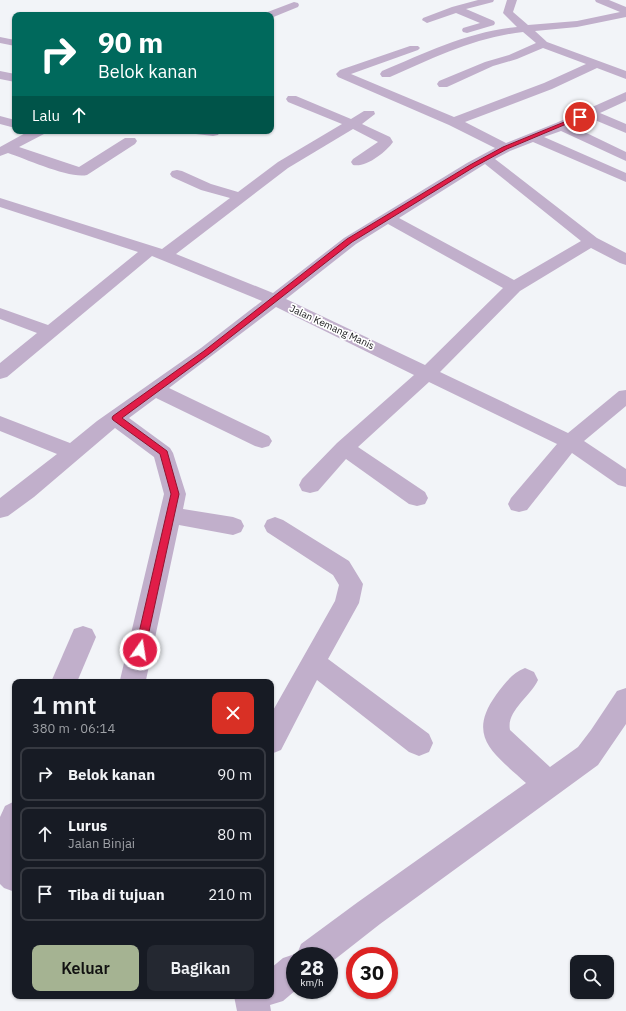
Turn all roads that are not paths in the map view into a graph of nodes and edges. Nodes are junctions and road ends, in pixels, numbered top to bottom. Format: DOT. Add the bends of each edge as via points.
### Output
graph roads {
  1 [pos="489,0"];
  2 [pos="512,0"];
  3 [pos="600,0"];
  4 [pos="294,5"];
  5 [pos="456,8"];
  6 [pos="274,13"];
  7 [pos="624,15"];
  8 [pos="427,20"];
  9 [pos="490,23"];
  10 [pos="527,29"];
  11 [pos="509,30"];
  12 [pos="0,40"];
  13 [pos="438,40"];
  14 [pos="12,42"];
  15 [pos="543,44"];
  16 [pos="423,45"];
  17 [pos="596,64"];
  18 [pos="386,74"];
  19 [pos="0,75"];
  20 [pos="626,75"];
  21 [pos="12,77"];
  22 [pos="443,84"];
  23 [pos="626,96"];
  24 [pos="292,99"];
  25 [pos="613,103"];
  26 [pos="626,108"];
  27 [pos="590,113"];
  28 [pos="369,114"];
  29 [pos="0,120"];
  30 [pos="454,122"];
  31 [pos="12,123"];
  32 [pos="352,124"];
  33 [pos="561,126"];
  34 [pos="626,130"];
  35 [pos="33,134"];
  36 [pos="533,137"];
  37 [pos="130,141"];
  38 [pos="505,148"];
  39 [pos="3,150"];
  40 [pos="626,157"];
  41 [pos="487,159"];
  42 [pos="358,162"];
  43 [pos="177,174"];
  44 [pos="626,178"];
  45 [pos="241,197"];
  46 [pos="0,202"];
  47 [pos="388,218"];
  48 [pos="591,241"];
  49 [pos="157,253"];
  50 [pos="626,260"];
  51 [pos="514,287"];
  52 [pos="273,299"];
  53 [pos="0,313"];
  54 [pos="50,332"];
  55 [pos="0,373"];
  56 [pos="428,373"];
  57 [pos="154,389"];
  58 [pos="626,396"];
  59 [pos="116,418"];
  60 [pos="0,423"];
  61 [pos="262,441"];
  62 [pos="570,442"];
  63 [pos="344,448"];
  64 [pos="74,452"];
  65 [pos="626,479"];
  66 [pos="310,485"];
  67 [pos="417,498"];
  68 [pos="519,504"];
  69 [pos="0,510"];
  70 [pos="171,515"];
  71 [pos="233,526"];
  72 [pos="275,526"];
  73 [pos="83,637"];
  74 [pos="313,662"];
  75 [pos="65,679"];
  76 [pos="133,679"];
  77 [pos="524,680"];
  78 [pos="626,700"];
  79 [pos="274,735"];
  80 [pos="419,743"];
  81 [pos="548,784"];
  82 [pos="12,824"];
  83 [pos="12,874"];
  84 [pos="325,947"];
  85 [pos="286,977"];
  86 [pos="274,986"];
  1 -- 5 [label="street"];
  2 -- 10 [label="street" via="508,13"];
  3 -- 7 [label="street"];
  4 -- 6 [label="street"];
  5 -- 8 [label="street"];
  5 -- 9 [label="street"];
  7 -- 10 [label="street" via="576,24"];
  9 -- 11 [label="street"];
  9 -- 13 [label="street"];
  10 -- 11 [label="street"];
  10 -- 15 [label="street"];
  11 -- 18 [label="street" via="452,46"];
  12 -- 14 [label="street"];
  15 -- 17 [label="street"];
  15 -- 22 [label="street"];
  16 -- 30 [label="street" via="342,74"];
  17 -- 20 [label="street"];
  17 -- 30 [label="street" via="548,86"];
  19 -- 21 [label="street"];
  23 -- 25 [label="street"];
  24 -- 32 [label="street"];
  25 -- 26 [label="street"];
  25 -- 27 [label="street"];
  27 -- 33 [label="street"];
  27 -- 34 [label="street"];
  28 -- 32 [label="street"];
  29 -- 31 [label="street"];
  30 -- 38 [label="street"];
  32 -- 42 [label="street" via="386,142"];
  32 -- 45 [label="street" via="283,165"];
  33 -- 36 [label="street"];
  33 -- 40 [label="street"];
  35 -- 39 [label="street"];
  36 -- 38 [label="street"];
  36 -- 44 [label="street"];
  37 -- 39 [label="street" via="82,172"];
  38 -- 41 [label="street"];
  41 -- 47 [label="street"];
  41 -- 48 [label="street"];
  43 -- 45 [label="street"];
  45 -- 49 [label="street"];
  46 -- 49 [label="street, Jalan Kemang Manis"];
  47 -- 51 [label="street"];
  47 -- 52 [label="street" via="350,241"];
  48 -- 50 [label="street"];
  48 -- 51 [label="street"];
  49 -- 52 [label="street, Jalan Kemang Manis"];
  49 -- 54 [label="street"];
  51 -- 56 [label="street"];
  52 -- 56 [label="street, Jalan Kemang Manis"];
  52 -- 57 [label="street" via="207,352"];
  53 -- 54 [label="street"];
  54 -- 55 [label="street"];
  56 -- 62 [label="street, Jalan Kemang Manis"];
  56 -- 63 [label="street"];
  57 -- 59 [label="street"];
  57 -- 61 [label="street"];
  58 -- 62 [label="street"];
  59 -- 64 [label="street"];
  59 -- 70 [label="street" via="164,453 175,494"];
  60 -- 64 [label="street"];
  62 -- 65 [label="street, Jalan Kemang Manis"];
  62 -- 68 [label="street"];
  63 -- 66 [label="street"];
  63 -- 67 [label="street"];
  64 -- 69 [label="street"];
  70 -- 71 [label="street"];
  70 -- 76 [label="street"];
  72 -- 74 [label="street" via="336,564 351,584 347,603"];
  73 -- 75 [label="street"];
  74 -- 79 [label="street"];
  74 -- 80 [label="street"];
  77 -- 81 [label="street" via="504,703 496,725 496,734"];
  78 -- 81 [label="street" via="588,756"];
  81 -- 84 [label="street"];
  82 -- 83 [label="street" via="3,865"];
  85 -- 86 [label="street"];
}
